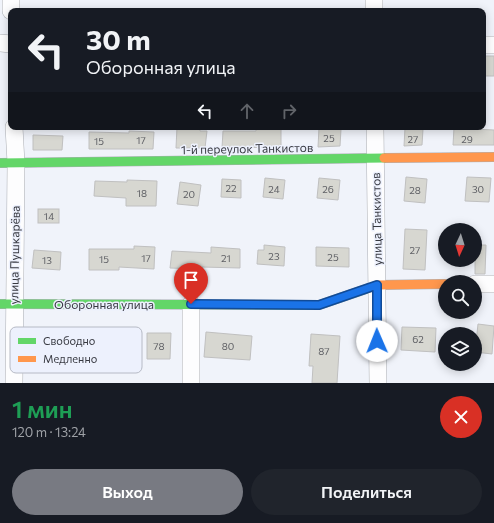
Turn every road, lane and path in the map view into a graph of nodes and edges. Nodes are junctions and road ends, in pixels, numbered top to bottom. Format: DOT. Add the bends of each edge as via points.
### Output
graph roads {
  1 [pos="14,130"];
  2 [pos="375,130"];
  3 [pos="494,158"];
  4 [pos="375,159"];
  5 [pos="8,163"];
  6 [pos="438,284"];
  7 [pos="482,284"];
  8 [pos="494,284"];
  9 [pos="377,285"];
  10 [pos="7,304"];
  11 [pos="191,304"];
  12 [pos="10,338"];
  13 [pos="13,373"];
  14 [pos="14,383"];
  15 [pos="191,383"];
  16 [pos="378,383"];
  1 -- 5 [label="street, улица Пушкарёва"];
  2 -- 4 [label="street, улица Танкистов"];
  3 -- 4 [label="street, 1-й переулок Танкистов"];
  4 -- 5 [label="street, 1-й переулок Танкистов"];
  4 -- 9 [label="street, улица Танкистов"];
  5 -- 10 [label="street, улица Пушкарёва"];
  6 -- 9 [label="street, Оборонная улица"];
  7 -- 8 [label="street"];
  9 -- 11 [label="street, Оборонная улица" via="319,305"];
  9 -- 16 [label="street, улица Танкистов"];
  10 -- 11 [label="street, Оборонная улица"];
  10 -- 12 [label="street, улица Пушкарёва"];
  11 -- 15 [label="street"];
  13 -- 14 [label="street, улица Пушкарёва"];
}
